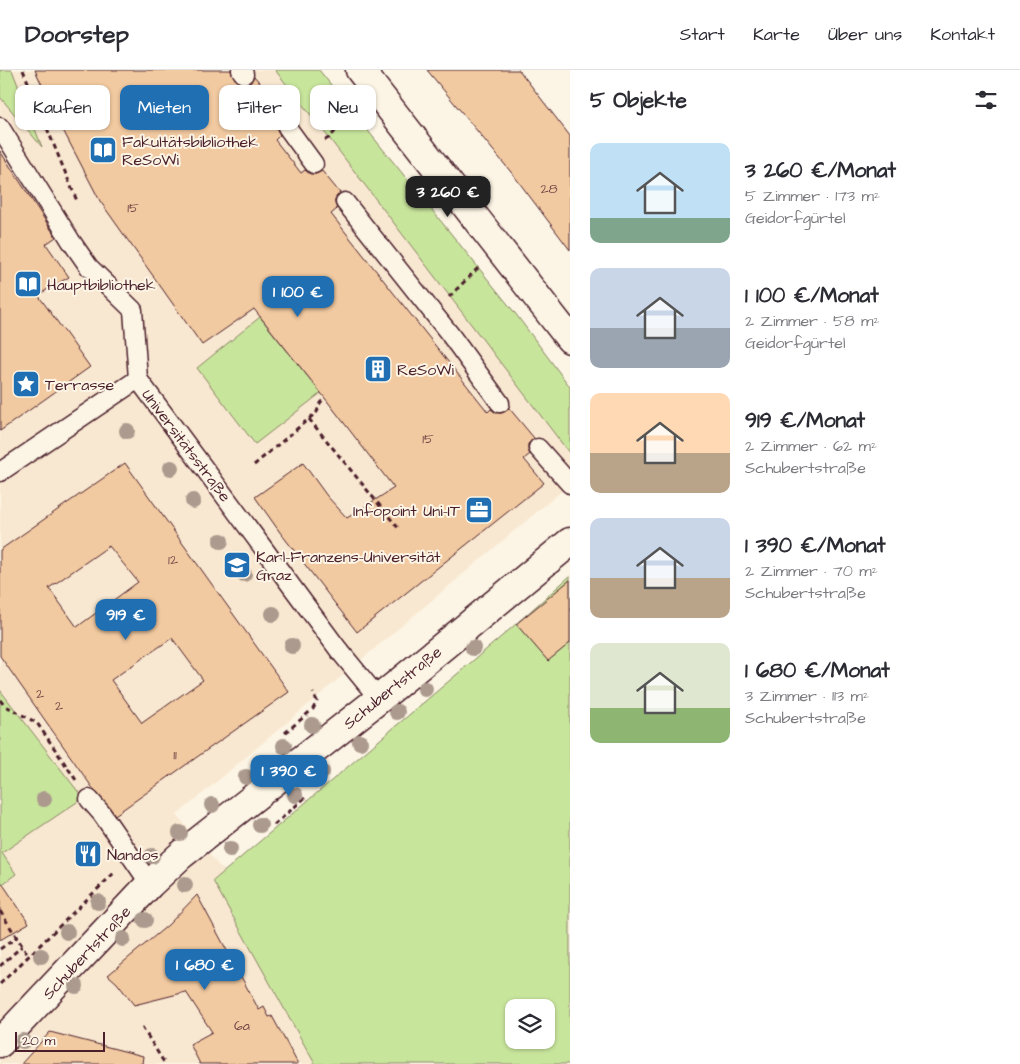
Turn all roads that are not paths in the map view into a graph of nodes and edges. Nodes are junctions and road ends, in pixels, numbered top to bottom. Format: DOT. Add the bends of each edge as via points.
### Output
graph roads {
  1 [pos="360,70"];
  2 [pos="0,127"];
  3 [pos="288,130"];
  4 [pos="314,164"];
  5 [pos="344,202"];
  6 [pos="570,339"];
  7 [pos="138,379"];
  8 [pos="500,403"];
  9 [pos="538,448"];
  10 [pos="0,472"];
  11 [pos="570,484"];
  12 [pos="570,542"];
  13 [pos="379,699"];
  14 [pos="90,799"];
  15 [pos="150,884"];
  16 [pos="0,1043"];
  1 -- 6 [label="street"];
  2 -- 7 [label="lane, Universitätsstraße" via="89,267 133,310"];
  3 -- 4 [label="lane"];
  5 -- 8 [label="lane" via="449,333"];
  7 -- 10 [label="lane"];
  7 -- 13 [label="lane, Universitätsstraße" via="338,649"];
  9 -- 11 [label="lane"];
  12 -- 13 [label="street, Schubertstraße"];
  13 -- 15 [label="street, Schubertstraße" via="181,855"];
  14 -- 15 [label="lane"];
  15 -- 16 [label="street, Schubertstraße"];
}
